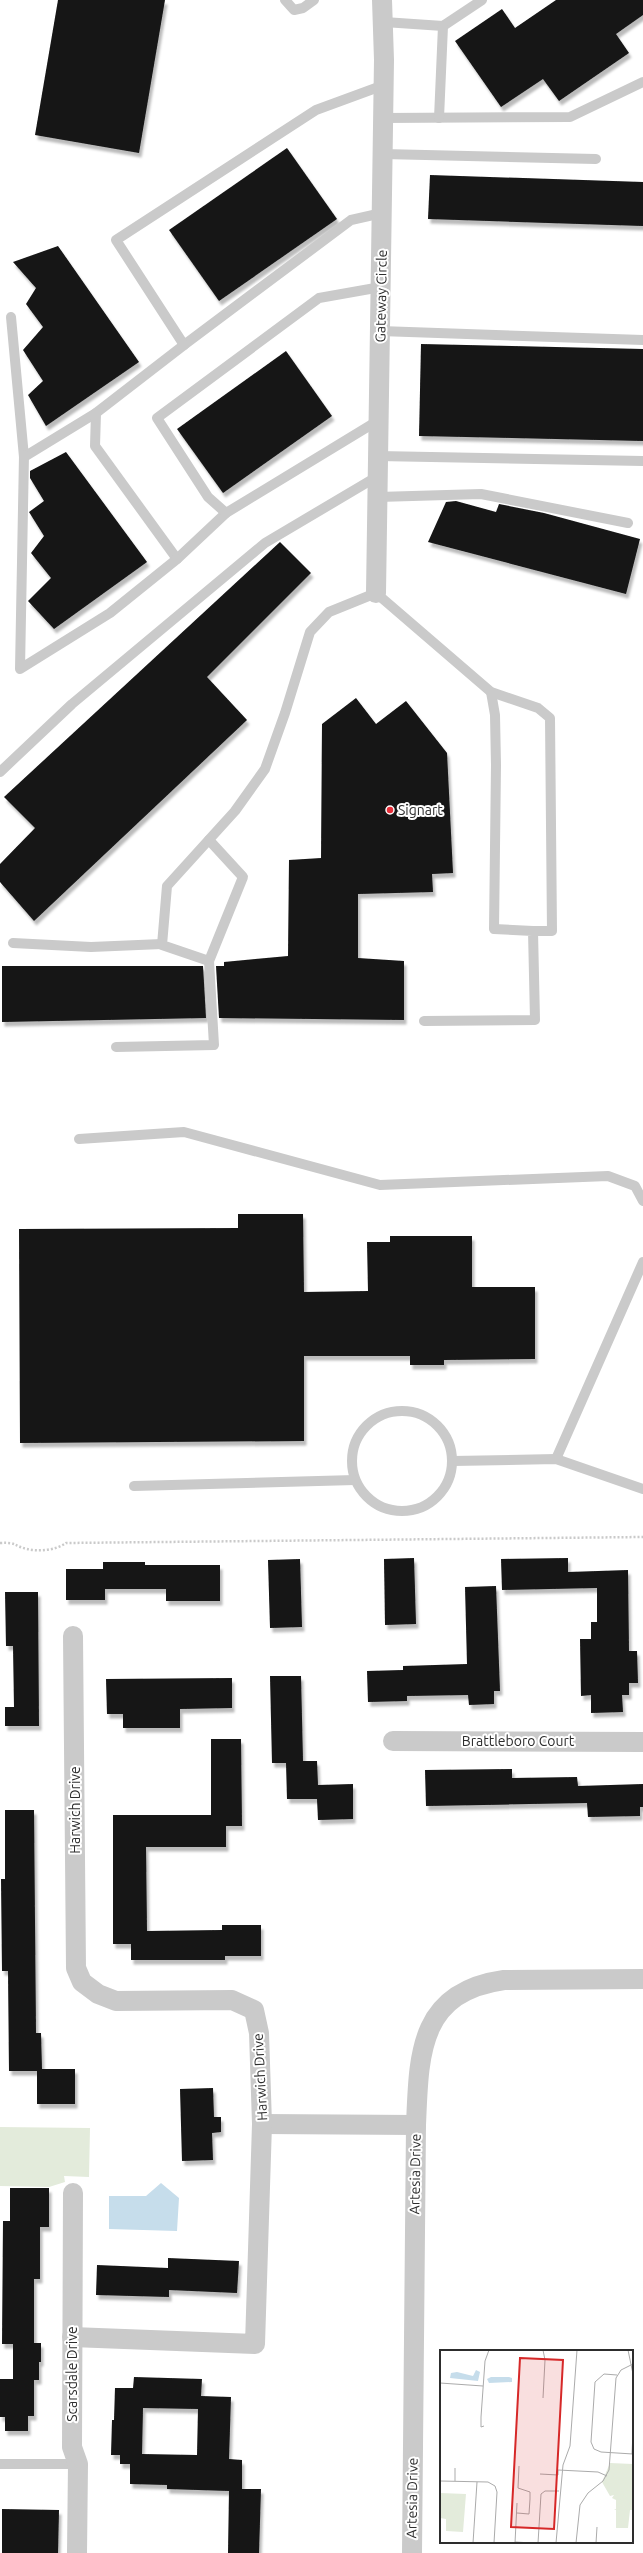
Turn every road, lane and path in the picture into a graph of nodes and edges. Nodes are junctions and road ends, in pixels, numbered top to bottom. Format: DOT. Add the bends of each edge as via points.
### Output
graph roads {
  1 [pos="285,0"];
  2 [pos="314,0"];
  3 [pos="382,0"];
  4 [pos="482,0"];
  5 [pos="384,22"];
  6 [pos="443,26"];
  7 [pos="643,82"];
  8 [pos="384,85"];
  9 [pos="383,118"];
  10 [pos="439,118"];
  11 [pos="382,154"];
  12 [pos="596,159"];
  13 [pos="382,213"];
  14 [pos="381,287"];
  15 [pos="11,317"];
  16 [pos="380,331"];
  17 [pos="643,340"];
  18 [pos="184,345"];
  19 [pos="96,413"];
  20 [pos="379,420"];
  21 [pos="24,455"];
  22 [pos="378,456"];
  23 [pos="643,461"];
  24 [pos="378,476"];
  25 [pos="378,497"];
  26 [pos="226,513"];
  27 [pos="628,523"];
  28 [pos="177,559"];
  29 [pos="376,593"];
  30 [pos="490,692"];
  31 [pos="0,772"];
  32 [pos="209,840"];
  33 [pos="533,931"];
  34 [pos="13,943"];
  35 [pos="162,944"];
  36 [pos="209,961"];
  37 [pos="424,1021"];
  38 [pos="116,1047"];
  39 [pos="79,1139"];
  40 [pos="643,1201"];
  41 [pos="643,1262"];
  42 [pos="556,1459"];
  43 [pos="453,1462"];
  44 [pos="355,1480"];
  45 [pos="134,1486"];
  46 [pos="643,1488"];
  47 [pos="643,1537"];
  48 [pos="0,1543"];
  49 [pos="73,1636"];
  50 [pos="393,1741"];
  51 [pos="643,1742"];
  52 [pos="643,1979"];
  53 [pos="262,2124"];
  54 [pos="416,2125"];
  55 [pos="73,2193"];
  56 [pos="72,2337"];
  57 [pos="0,2464"];
  58 [pos="78,2464"];
  59 [pos="77,2553"];
  60 [pos="412,2553"];
  1 -- 2 [label="lane" via="294,10 303,8"];
  3 -- 5 [label="street, Gateway Circle"];
  4 -- 6 [label="lane"];
  5 -- 6 [label="lane"];
  5 -- 8 [label="street, Gateway Circle"];
  6 -- 10 [label="lane"];
  7 -- 10 [label="lane" via="570,117"];
  8 -- 9 [label="street, Gateway Circle"];
  8 -- 18 [label="lane" via="316,110 116,240"];
  9 -- 10 [label="lane"];
  9 -- 11 [label="street, Gateway Circle"];
  11 -- 12 [label="lane"];
  11 -- 13 [label="street, Gateway Circle"];
  13 -- 14 [label="street, Gateway Circle"];
  13 -- 18 [label="lane" via="351,220"];
  14 -- 16 [label="street, Gateway Circle"];
  14 -- 26 [label="lane" via="319,298 158,418 208,497"];
  15 -- 21 [label="lane"];
  16 -- 17 [label="lane"];
  16 -- 20 [label="street, Gateway Circle"];
  18 -- 19 [label="lane"];
  19 -- 21 [label="lane"];
  19 -- 28 [label="lane" via="95,446"];
  20 -- 22 [label="street, Gateway Circle"];
  20 -- 26 [label="lane"];
  21 -- 28 [label="lane" via="20,669 110,612"];
  22 -- 23 [label="lane"];
  22 -- 24 [label="street, Gateway Circle"];
  24 -- 25 [label="street, Gateway Circle"];
  24 -- 31 [label="lane" via="265,543 72,704"];
  25 -- 27 [label="lane" via="481,494"];
  25 -- 29 [label="street, Gateway Circle"];
  26 -- 28 [label="lane"];
  29 -- 30 [label="lane"];
  29 -- 32 [label="lane" via="330,612 310,632 265,769 235,811"];
  30 -- 33 [label="lane" via="495,715 496,765 494,929"];
  30 -- 33 [label="lane" via="538,708 550,718 552,931"];
  32 -- 35 [label="lane" via="167,886"];
  32 -- 36 [label="lane" via="243,878"];
  33 -- 37 [label="lane" via="535,1020"];
  34 -- 35 [label="lane" via="91,947"];
  35 -- 36 [label="lane"];
  36 -- 38 [label="lane" via="214,1045"];
  39 -- 40 [label="lane" via="184,1132 380,1185 608,1176 635,1186"];
  41 -- 42 [label="lane"];
  42 -- 43 [label="lane"];
  42 -- 46 [label="lane"];
  43 -- 44 [label="lane" via="450,1478 441,1494 428,1505 412,1511 394,1511 378,1505 364,1495"];
  43 -- 44 [label="lane" via="451,1445 440,1427 417,1412 401,1410 385,1413 371,1421 360,1433 353,1448 351,1464"];
  44 -- 45 [label="lane"];
  47 -- 48 [label="path" via="66,1543 57,1550 27,1549 14,1542"];
  49 -- 53 [label="street, Harwich Drive" via="76,1968 82,1982 98,1994 116,2001 232,2000 254,2010 259,2033"];
  50 -- 51 [label="street, Brattleboro Court"];
  52 -- 54 [label="street, Artesia Drive" via="504,1980 485,1983 465,1991 447,2004 433,2020 423,2042 418,2065"];
  53 -- 54 [label="street"];
  53 -- 56 [label="street, Harwich Drive" via="255,2344"];
  54 -- 60 [label="street, Artesia Drive"];
  55 -- 56 [label="street, Scarsdale Drive"];
  56 -- 58 [label="street, Scarsdale Drive" via="72,2448"];
  57 -- 58 [label="lane"];
  58 -- 59 [label="street, Scarsdale Drive"];
}
